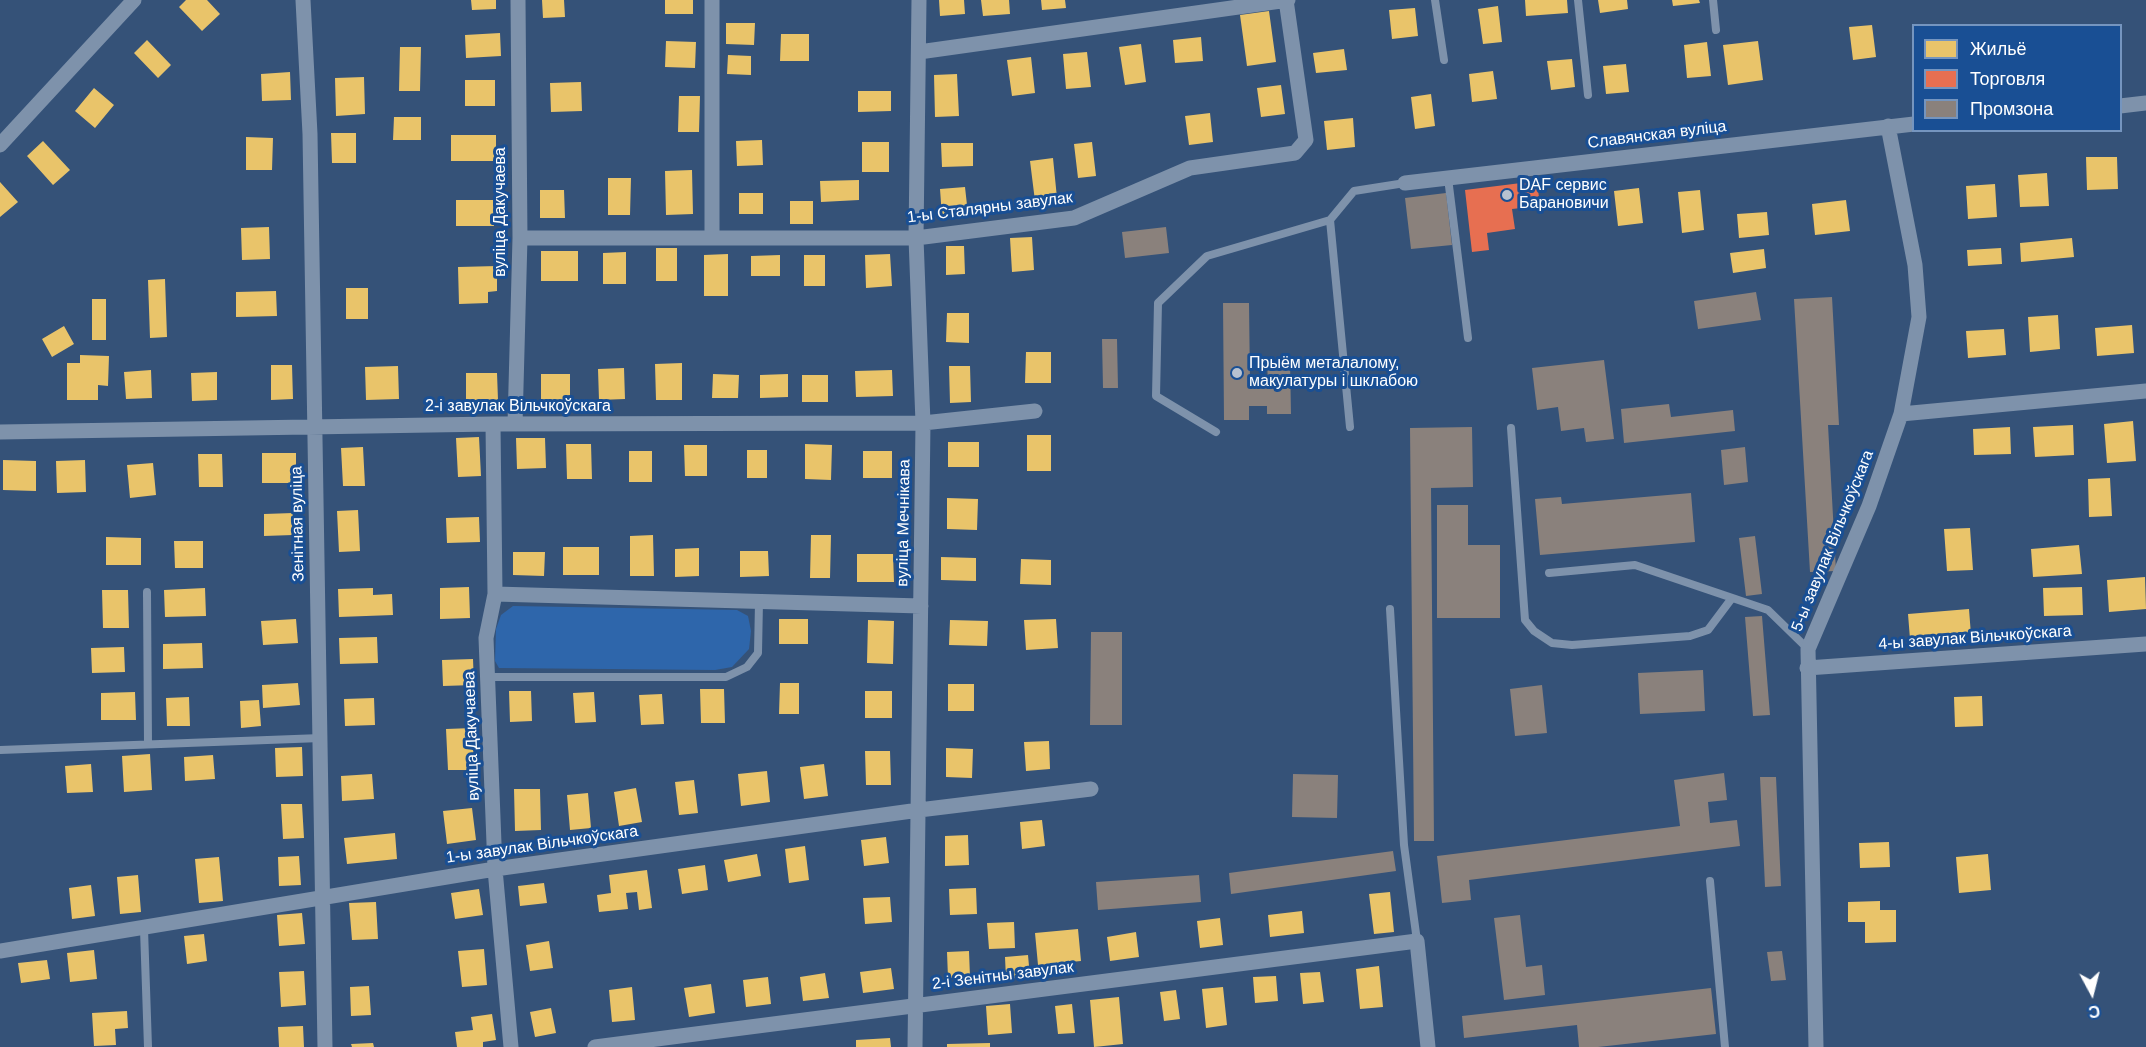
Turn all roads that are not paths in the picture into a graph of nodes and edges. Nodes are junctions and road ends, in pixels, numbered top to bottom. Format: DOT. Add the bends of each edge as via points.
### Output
graph roads {
  1 [pos="134,0"];
  2 [pos="303,0"];
  3 [pos="518,0"];
  4 [pos="712,0"];
  5 [pos="919,0"];
  6 [pos="1287,0"];
  7 [pos="1435,0"];
  8 [pos="1578,0"];
  9 [pos="1713,0"];
  10 [pos="1716,30"];
  11 [pos="919,52"];
  12 [pos="1444,60"];
  13 [pos="1588,95"];
  14 [pos="2146,103"];
  15 [pos="2122,106"];
  16 [pos="1912,124"];
  17 [pos="1888,126"];
  18 [pos="0,145"];
  19 [pos="1448,178"];
  20 [pos="1405,183"];
  21 [pos="1330,220"];
  22 [pos="520,238"];
  23 [pos="712,238"];
  24 [pos="916,238"];
  25 [pos="1468,338"];
  26 [pos="2146,391"];
  27 [pos="1035,411"];
  28 [pos="1901,414"];
  29 [pos="923,423"];
  30 [pos="493,424"];
  31 [pos="515,424"];
  32 [pos="1350,427"];
  33 [pos="314,428"];
  34 [pos="1511,428"];
  35 [pos="0,432"];
  36 [pos="1216,432"];
  37 [pos="1549,573"];
  38 [pos="147,592"];
  39 [pos="495,594"];
  40 [pos="1732,598"];
  41 [pos="759,602"];
  42 [pos="921,606"];
  43 [pos="1390,609"];
  44 [pos="2146,644"];
  45 [pos="1808,649"];
  46 [pos="1807,668"];
  47 [pos="488,677"];
  48 [pos="321,738"];
  49 [pos="148,744"];
  50 [pos="0,750"];
  51 [pos="1091,789"];
  52 [pos="919,810"];
  53 [pos="495,869"];
  54 [pos="1710,881"];
  55 [pos="324,896"];
  56 [pos="144,929"];
  57 [pos="1416,940"];
  58 [pos="0,951"];
  59 [pos="915,1006"];
  60 [pos="148,1047"];
  61 [pos="325,1047"];
  62 [pos="511,1047"];
  63 [pos="595,1047"];
  64 [pos="915,1047"];
  65 [pos="1428,1047"];
  66 [pos="1725,1047"];
  67 [pos="1816,1047"];
  1 -- 18 [label="street"];
  2 -- 33 [label="street, Зенітная вуліца" via="310,134"];
  3 -- 22 [label="street, вуліца Дакучаева"];
  4 -- 23 [label="street"];
  5 -- 11 [label="street, вуліца Мечнікава"];
  6 -- 11 [label="street"];
  6 -- 24 [label="street, 1-ы Сталярны завулак" via="1306,140 1295,153 1190,168 1074,218"];
  7 -- 12 [label="lane"];
  8 -- 13 [label="lane"];
  9 -- 10 [label="lane"];
  11 -- 24 [label="street, вуліца Мечнікава"];
  14 -- 15 [label="street"];
  16 -- 17 [label="street, Славянская вуліца"];
  17 -- 19 [label="street, Славянская вуліца"];
  17 -- 28 [label="street, 5-ы завулак Вільчкоўскага" via="1915,265 1919,317"];
  19 -- 20 [label="street, Славянская вуліца"];
  19 -- 25 [label="lane"];
  20 -- 21 [label="lane" via="1354,191"];
  21 -- 32 [label="lane"];
  21 -- 36 [label="lane" via="1207,256 1158,303 1156,396"];
  22 -- 23 [label="street, 1-ы Сталярны завулак"];
  22 -- 31 [label="street, вуліца Дакучаева"];
  23 -- 24 [label="street, 1-ы Сталярны завулак"];
  24 -- 29 [label="street, вуліца Мечнікава"];
  26 -- 28 [label="street"];
  27 -- 29 [label="street, 2-і завулак Вільчкоўскага"];
  28 -- 45 [label="street, 5-ы завулак Вільчкоўскага" via="1869,506"];
  29 -- 31 [label="street, 2-і завулак Вільчкоўскага"];
  29 -- 42 [label="street, вуліца Мечнікава"];
  30 -- 31 [label="street, 2-і завулак Вільчкоўскага"];
  30 -- 33 [label="street, 2-і завулак Вільчкоўскага"];
  30 -- 39 [label="street, вуліца Дакучаева"];
  33 -- 35 [label="street, 2-і завулак Вільчкоўскага"];
  33 -- 48 [label="street, Зенітная вуліца"];
  34 -- 40 [label="lane" via="1525,620 1534,631 1552,643 1572,645 1690,636 1708,630"];
  37 -- 40 [label="lane" via="1635,565"];
  38 -- 49 [label="lane"];
  39 -- 41 [label="street"];
  39 -- 47 [label="street, вуліца Дакучаева" via="486,638"];
  40 -- 45 [label="lane" via="1768,610"];
  41 -- 42 [label="street"];
  41 -- 47 [label="lane" via="758,653 747,667 726,678"];
  42 -- 52 [label="street, вуліца Мечнікава"];
  43 -- 57 [label="lane" via="1404,845"];
  44 -- 46 [label="street, 4-ы завулак Вільчкоўскага"];
  45 -- 46 [label="street, 5-ы завулак Вільчкоўскага"];
  46 -- 67 [label="street, 5-ы завулак Вільчкоўскага"];
  47 -- 53 [label="street, вуліца Дакучаева"];
  48 -- 49 [label="lane"];
  48 -- 55 [label="street, Зенітная вуліца"];
  49 -- 50 [label="lane"];
  51 -- 52 [label="street, 1-ы завулак Вільчкоўскага"];
  52 -- 53 [label="street, 1-ы завулак Вільчкоўскага"];
  52 -- 59 [label="street, вуліца Мечнікава"];
  53 -- 55 [label="street, 1-ы завулак Вільчкоўскага"];
  53 -- 62 [label="street, вуліца Дакучаева"];
  54 -- 66 [label="lane"];
  55 -- 56 [label="street, 1-ы завулак Вільчкоўскага"];
  55 -- 61 [label="street, Зенітная вуліца"];
  56 -- 58 [label="street, 1-ы завулак Вільчкоўскага"];
  56 -- 60 [label="lane"];
  57 -- 59 [label="street, 2-і Зенітны завулак"];
  57 -- 65 [label="street"];
  59 -- 63 [label="street, 2-і Зенітны завулак"];
  59 -- 64 [label="street, вуліца Мечнікава"];
}
